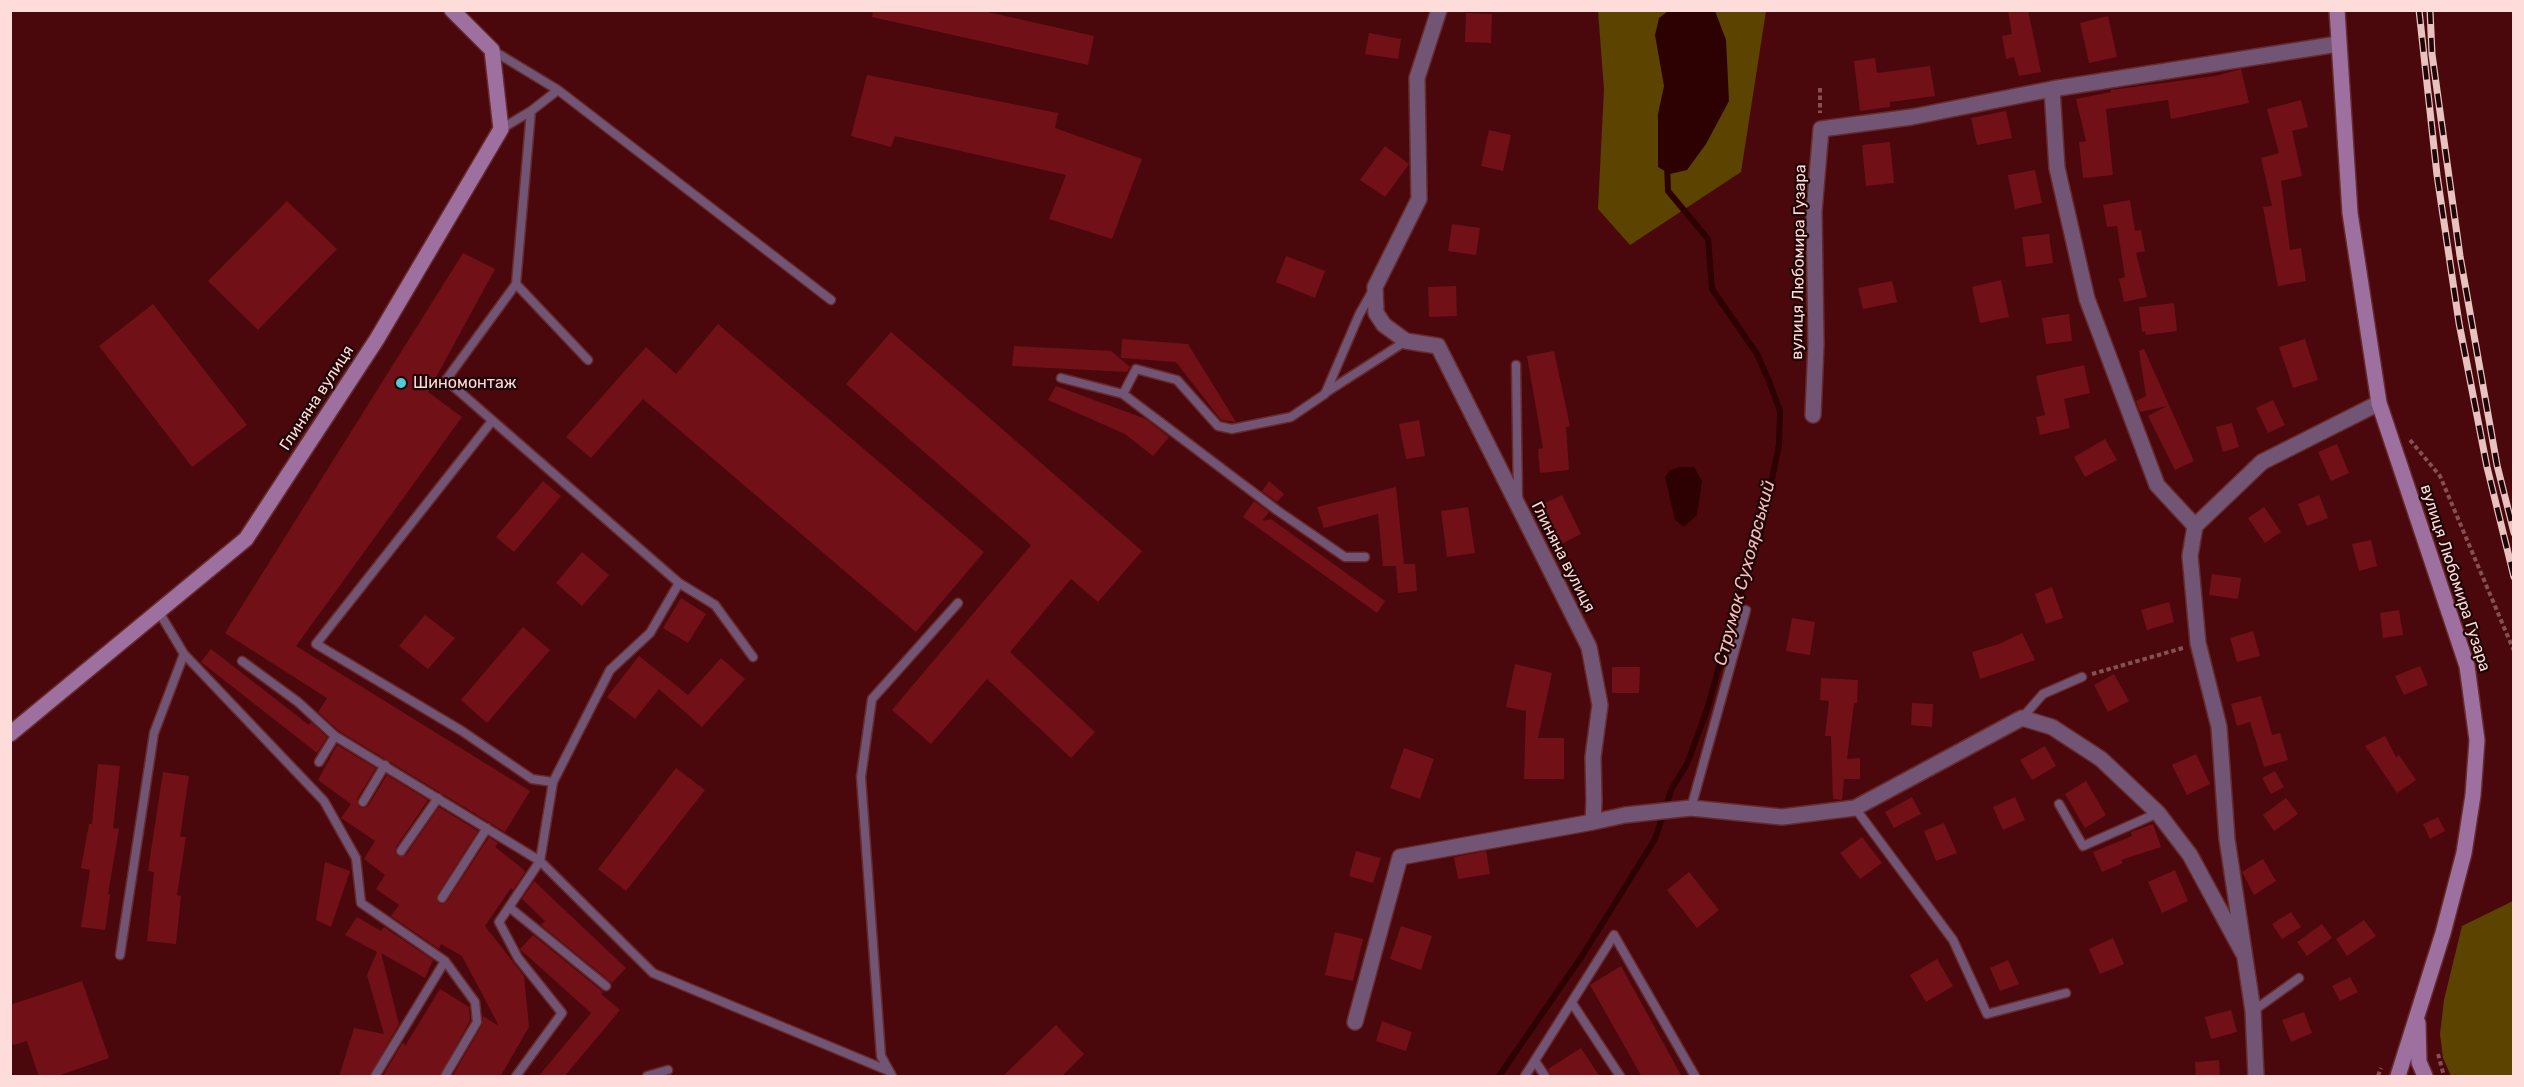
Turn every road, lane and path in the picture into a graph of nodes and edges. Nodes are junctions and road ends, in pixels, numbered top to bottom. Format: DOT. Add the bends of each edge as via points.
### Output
graph roads {
  1 [pos="452,10"];
  2 [pos="1439,10"];
  3 [pos="2337,10"];
  4 [pos="2338,44"];
  5 [pos="492,50"];
  6 [pos="1820,88"];
  7 [pos="2052,89"];
  8 [pos="558,90"];
  9 [pos="531,111"];
  10 [pos="501,129"];
  11 [pos="1821,129"];
  12 [pos="516,284"];
  13 [pos="1375,287"];
  14 [pos="831,300"];
  15 [pos="1406,342"];
  16 [pos="588,360"];
  17 [pos="1516,365"];
  18 [pos="1061,378"];
  19 [pos="1123,394"];
  20 [pos="1324,394"];
  21 [pos="2379,403"];
  22 [pos="1813,415"];
  23 [pos="492,421"];
  24 [pos="2409,439"];
  25 [pos="1518,508"];
  26 [pos="2195,526"];
  27 [pos="1365,557"];
  28 [pos="679,583"];
  29 [pos="958,603"];
  30 [pos="1746,610"];
  31 [pos="159,612"];
  32 [pos="2198,643"];
  33 [pos="2514,651"];
  34 [pos="184,654"];
  35 [pos="753,657"];
  36 [pos="242,661"];
  37 [pos="2082,677"];
  38 [pos="2022,718"];
  39 [pos="10,734"];
  40 [pos="335,736"];
  41 [pos="319,762"];
  42 [pos="385,765"];
  43 [pos="553,782"];
  44 [pos="438,798"];
  45 [pos="363,802"];
  46 [pos="2059,804"];
  47 [pos="1691,808"];
  48 [pos="1855,808"];
  49 [pos="2158,813"];
  50 [pos="1593,822"];
  51 [pos="487,828"];
  52 [pos="401,851"];
  53 [pos="540,861"];
  54 [pos="442,898"];
  55 [pos="509,907"];
  56 [pos="2243,952"];
  57 [pos="120,955"];
  58 [pos="445,961"];
  59 [pos="2299,978"];
  60 [pos="606,986"];
  61 [pos="2066,993"];
  62 [pos="1572,1003"];
  63 [pos="2253,1011"];
  64 [pos="2417,1012"];
  65 [pos="1355,1022"];
  66 [pos="1535,1061"];
  67 [pos="668,1070"];
  68 [pos="891,1074"];
  69 [pos="375,1077"];
  70 [pos="445,1077"];
  71 [pos="516,1077"];
  72 [pos="646,1077"];
  73 [pos="1526,1077"];
  74 [pos="1545,1077"];
  75 [pos="1620,1077"];
  76 [pos="1695,1077"];
  77 [pos="2256,1077"];
  78 [pos="2398,1077"];
  79 [pos="2425,1077"];
  1 -- 5 [label="main road"];
  2 -- 13 [label="street" via="1417,78 1419,199"];
  3 -- 4 [label="main road, вулиця Любомира Гузара"];
  4 -- 7 [label="street"];
  4 -- 21 [label="main road, вулиця Любомира Гузара" via="2350,213"];
  5 -- 8 [label="lane"];
  5 -- 10 [label="main road"];
  6 -- 11 [label="path"];
  7 -- 11 [label="street" via="1912,117"];
  7 -- 26 [label="street" via="2057,168 2086,299 2157,485"];
  8 -- 9 [label="lane"];
  8 -- 14 [label="lane"];
  9 -- 10 [label="lane"];
  9 -- 12 [label="lane"];
  10 -- 31 [label="main road, Глиняна вулиця" via="377,339 246,539"];
  11 -- 22 [label="street, вулиця Любомира Гузара" via="1814,211"];
  12 -- 16 [label="lane"];
  12 -- 23 [label="lane" via="446,380"];
  13 -- 15 [label="street" via="1376,313 1384,325"];
  13 -- 20 [label="lane"];
  15 -- 20 [label="lane"];
  15 -- 25 [label="street, Глиняна вулиця" via="1438,346"];
  17 -- 25 [label="lane"];
  18 -- 19 [label="lane"];
  19 -- 20 [label="lane" via="1137,369 1177,380 1218,426 1232,429 1291,417"];
  19 -- 27 [label="lane" via="1345,557"];
  21 -- 26 [label="street" via="2262,462"];
  21 -- 64 [label="main road, вулиця Любомира Гузара" via="2467,666 2477,740 2463,853 2443,933"];
  23 -- 28 [label="lane"];
  23 -- 43 [label="lane" via="316,644 462,731 532,779"];
  24 -- 33 [label="path" via="2440,476"];
  25 -- 50 [label="street, Глиняна вулиця" via="1589,647 1600,705 1593,757"];
  26 -- 32 [label="street" via="2190,556"];
  28 -- 35 [label="lane" via="715,605"];
  28 -- 43 [label="lane" via="650,633 609,670"];
  29 -- 68 [label="lane" via="872,699 861,777 880,1056"];
  30 -- 47 [label="lane"];
  31 -- 34 [label="lane"];
  31 -- 39 [label="main road, Глиняна вулиця"];
  32 -- 37 [label="path"];
  32 -- 56 [label="street" via="2219,727 2227,839"];
  34 -- 57 [label="lane" via="153,733"];
  34 -- 58 [label="lane" via="324,801 356,858 361,903"];
  36 -- 40 [label="lane" via="298,702"];
  37 -- 38 [label="lane" via="2043,694"];
  38 -- 48 [label="street"];
  38 -- 49 [label="street" via="2052,727 2101,759"];
  40 -- 41 [label="lane"];
  40 -- 42 [label="lane"];
  42 -- 44 [label="lane"];
  42 -- 45 [label="lane"];
  43 -- 53 [label="lane"];
  44 -- 51 [label="lane"];
  44 -- 52 [label="lane"];
  46 -- 49 [label="lane" via="2083,846"];
  47 -- 48 [label="street" via="1782,817"];
  47 -- 50 [label="street"];
  48 -- 61 [label="lane" via="1953,940 1987,1014"];
  49 -- 56 [label="street" via="2190,855"];
  50 -- 65 [label="street" via="1400,857"];
  51 -- 53 [label="lane"];
  51 -- 54 [label="lane"];
  53 -- 55 [label="lane"];
  53 -- 68 [label="lane" via="653,973"];
  55 -- 60 [label="lane"];
  55 -- 71 [label="lane" via="499,922 518,958 562,1012"];
  56 -- 63 [label="street"];
  58 -- 69 [label="lane"];
  58 -- 70 [label="lane" via="475,1002 477,1023"];
  59 -- 63 [label="lane"];
  62 -- 66 [label="lane"];
  62 -- 75 [label="lane"];
  62 -- 76 [label="lane" via="1614,935"];
  63 -- 77 [label="street"];
  64 -- 78 [label="main road, вулиця Любомира Гузара"];
  64 -- 79 [label="main road, вулиця Любомира Гузара" via="2419,1062"];
  66 -- 73 [label="lane"];
  66 -- 74 [label="lane"];
  67 -- 72 [label="lane"];
}
